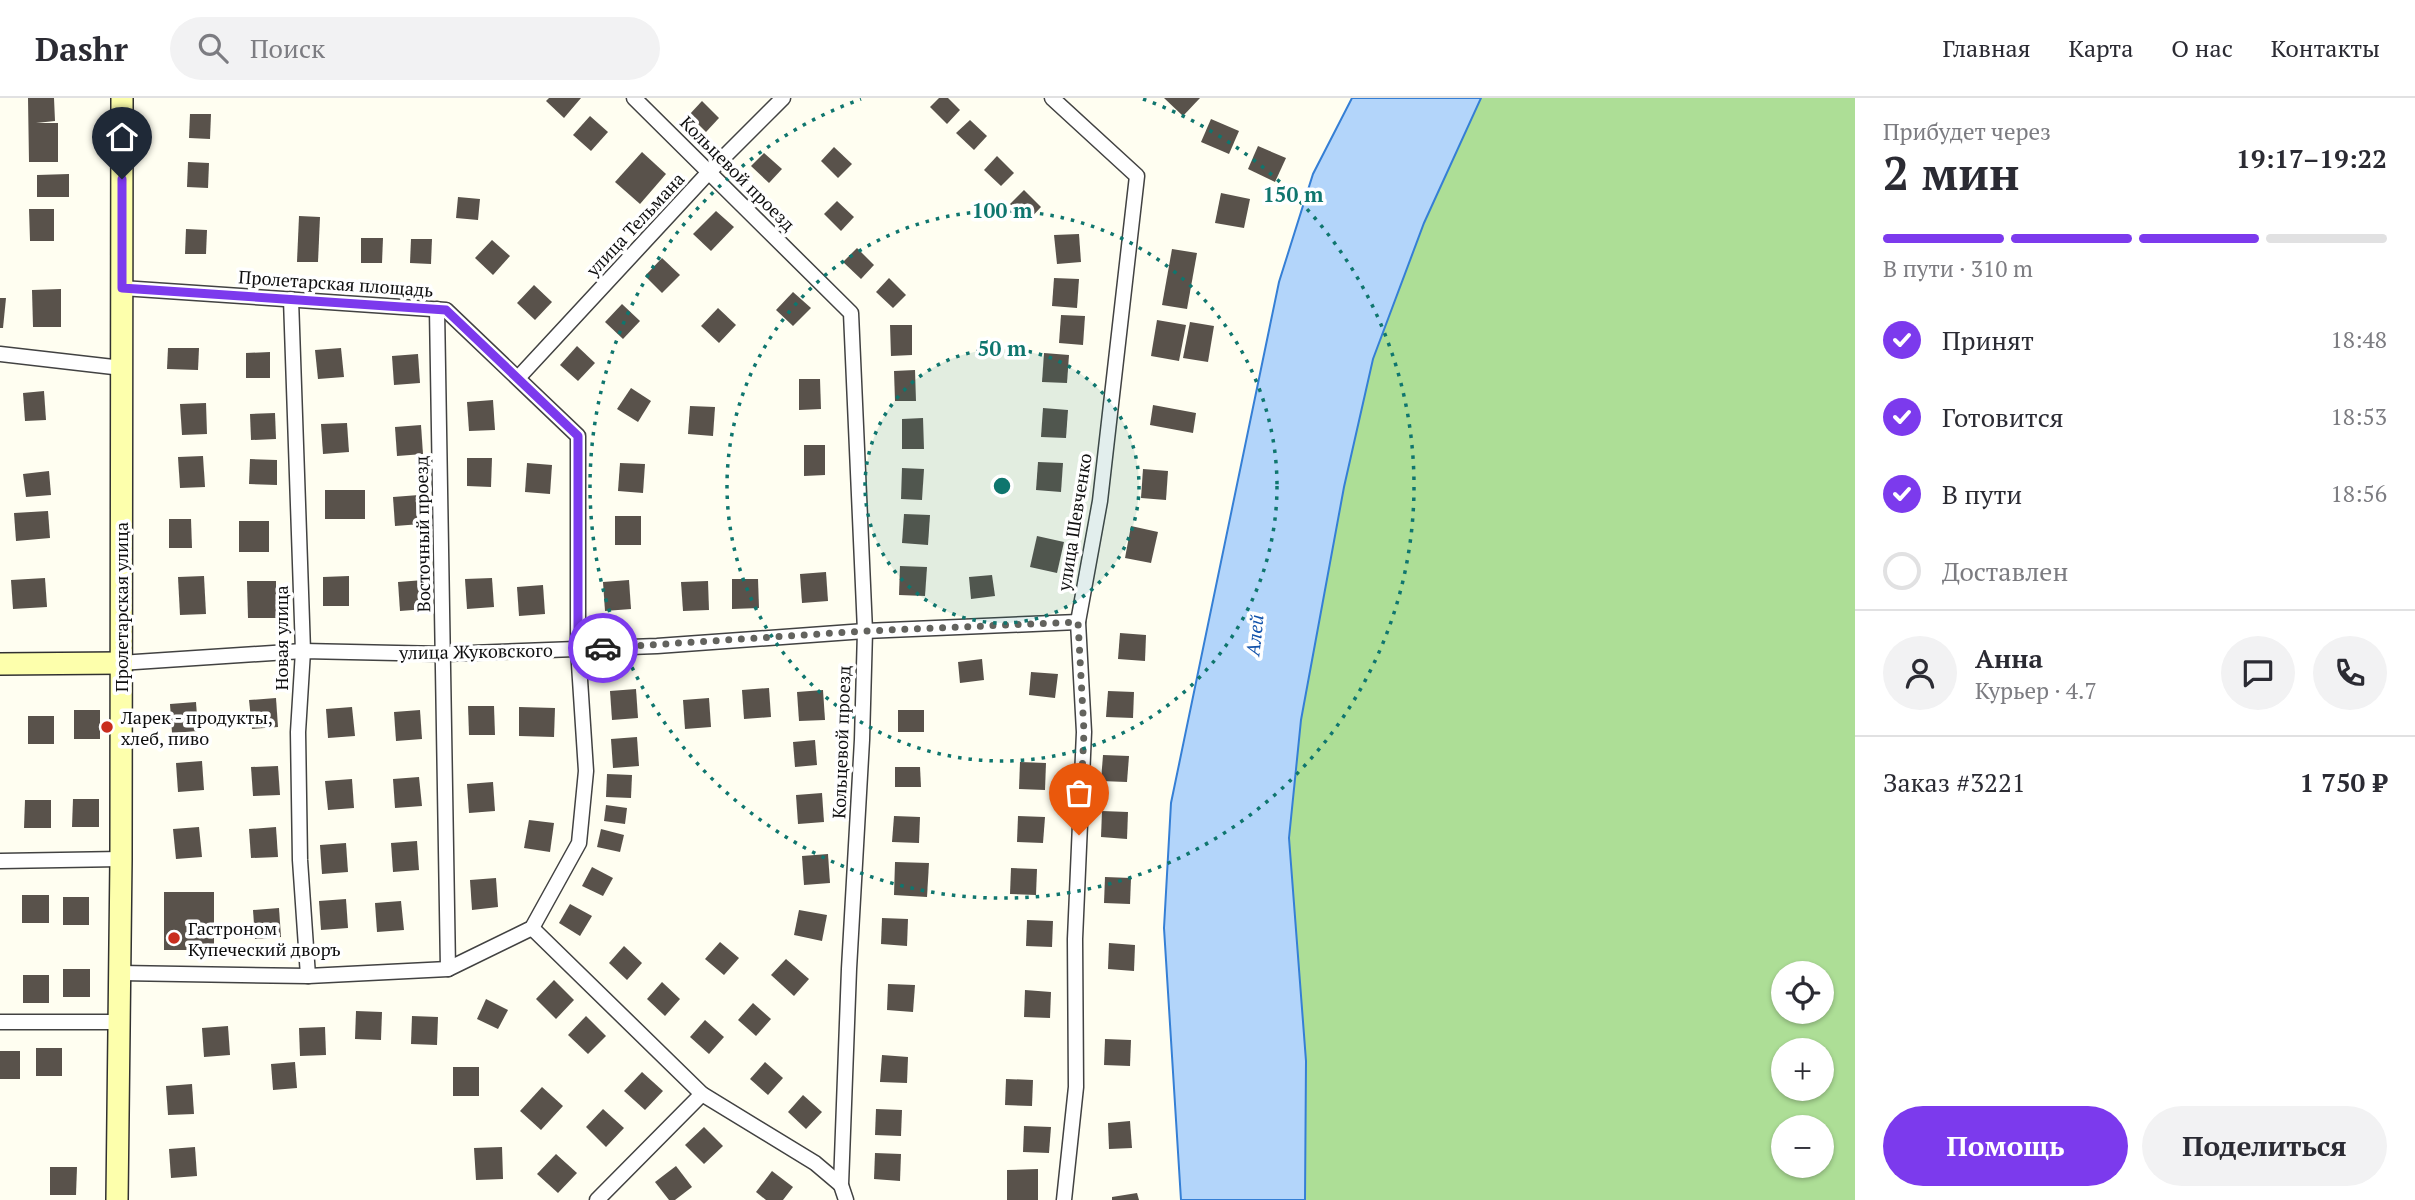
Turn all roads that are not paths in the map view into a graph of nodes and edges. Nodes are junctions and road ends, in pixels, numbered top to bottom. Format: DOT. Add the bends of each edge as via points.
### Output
graph roads {
  1 [pos="122,98"];
  2 [pos="634,98"];
  3 [pos="783,98"];
  4 [pos="1052,98"];
  5 [pos="709,172"];
  6 [pos="122,288"];
  7 [pos="291,299"];
  8 [pos="437,309"];
  9 [pos="0,354"];
  10 [pos="122,368"];
  11 [pos="518,379"];
  12 [pos="1078,622"];
  13 [pos="865,631"];
  14 [pos="578,649"];
  15 [pos="303,651"];
  16 [pos="444,654"];
  17 [pos="120,663"];
  18 [pos="0,664"];
  19 [pos="121,859"];
  20 [pos="0,861"];
  21 [pos="531,928"];
  22 [pos="448,969"];
  23 [pos="120,973"];
  24 [pos="308,976"];
  25 [pos="119,1022"];
  26 [pos="0,1023"];
  27 [pos="702,1094"];
  28 [pos="841,1185"];
  29 [pos="117,1200"];
  30 [pos="597,1200"];
  31 [pos="846,1200"];
  32 [pos="1064,1200"];
  1 -- 6 [label="street, Пролетарская улица"];
  2 -- 5 [label="street, Кольцевой проезд"];
  3 -- 5 [label="street, улица Тельмана"];
  4 -- 12 [label="street, улица Шевченко" via="1137,176 1100,501"];
  5 -- 11 [label="street, улица Тельмана"];
  5 -- 13 [label="street, Кольцевой проезд" via="851,313"];
  6 -- 7 [label="street, Пролетарская площадь"];
  6 -- 10 [label="street, Пролетарская улица"];
  7 -- 8 [label="street, Пролетарская площадь"];
  7 -- 15 [label="street, Новая улица"];
  8 -- 11 [label="street, Пролетарская площадь" via="446,310"];
  8 -- 16 [label="street, Восточный проезд"];
  9 -- 10 [label="street"];
  10 -- 17 [label="street, Пролетарская улица"];
  11 -- 14 [label="street, Пролетарская площадь" via="578,436"];
  12 -- 13 [label="street, улица Жуковского"];
  12 -- 32 [label="street, улица Шевченко" via="1084,732 1075,939 1076,1087"];
  13 -- 14 [label="street, улица Жуковского"];
  13 -- 28 [label="street, Кольцевой проезд"];
  14 -- 16 [label="street, улица Жуковского"];
  14 -- 21 [label="street, Пролетарская площадь" via="586,771 579,843"];
  15 -- 16 [label="street, улица Жуковского"];
  15 -- 17 [label="street, улица Жуковского"];
  15 -- 24 [label="street, Новая улица" via="298,783"];
  16 -- 22 [label="street, Восточный проезд"];
  17 -- 18 [label="street, улица Жуковского"];
  17 -- 19 [label="street, Пролетарская улица"];
  19 -- 20 [label="street"];
  19 -- 23 [label="street, Пролетарская улица"];
  21 -- 22 [label="street"];
  21 -- 27 [label="street"];
  22 -- 24 [label="street"];
  23 -- 24 [label="street"];
  23 -- 25 [label="street, Пролетарская улица"];
  25 -- 26 [label="street"];
  25 -- 29 [label="street, Пролетарская улица"];
  27 -- 28 [label="street" via="815,1163"];
  27 -- 30 [label="street"];
  28 -- 31 [label="street"];
}
